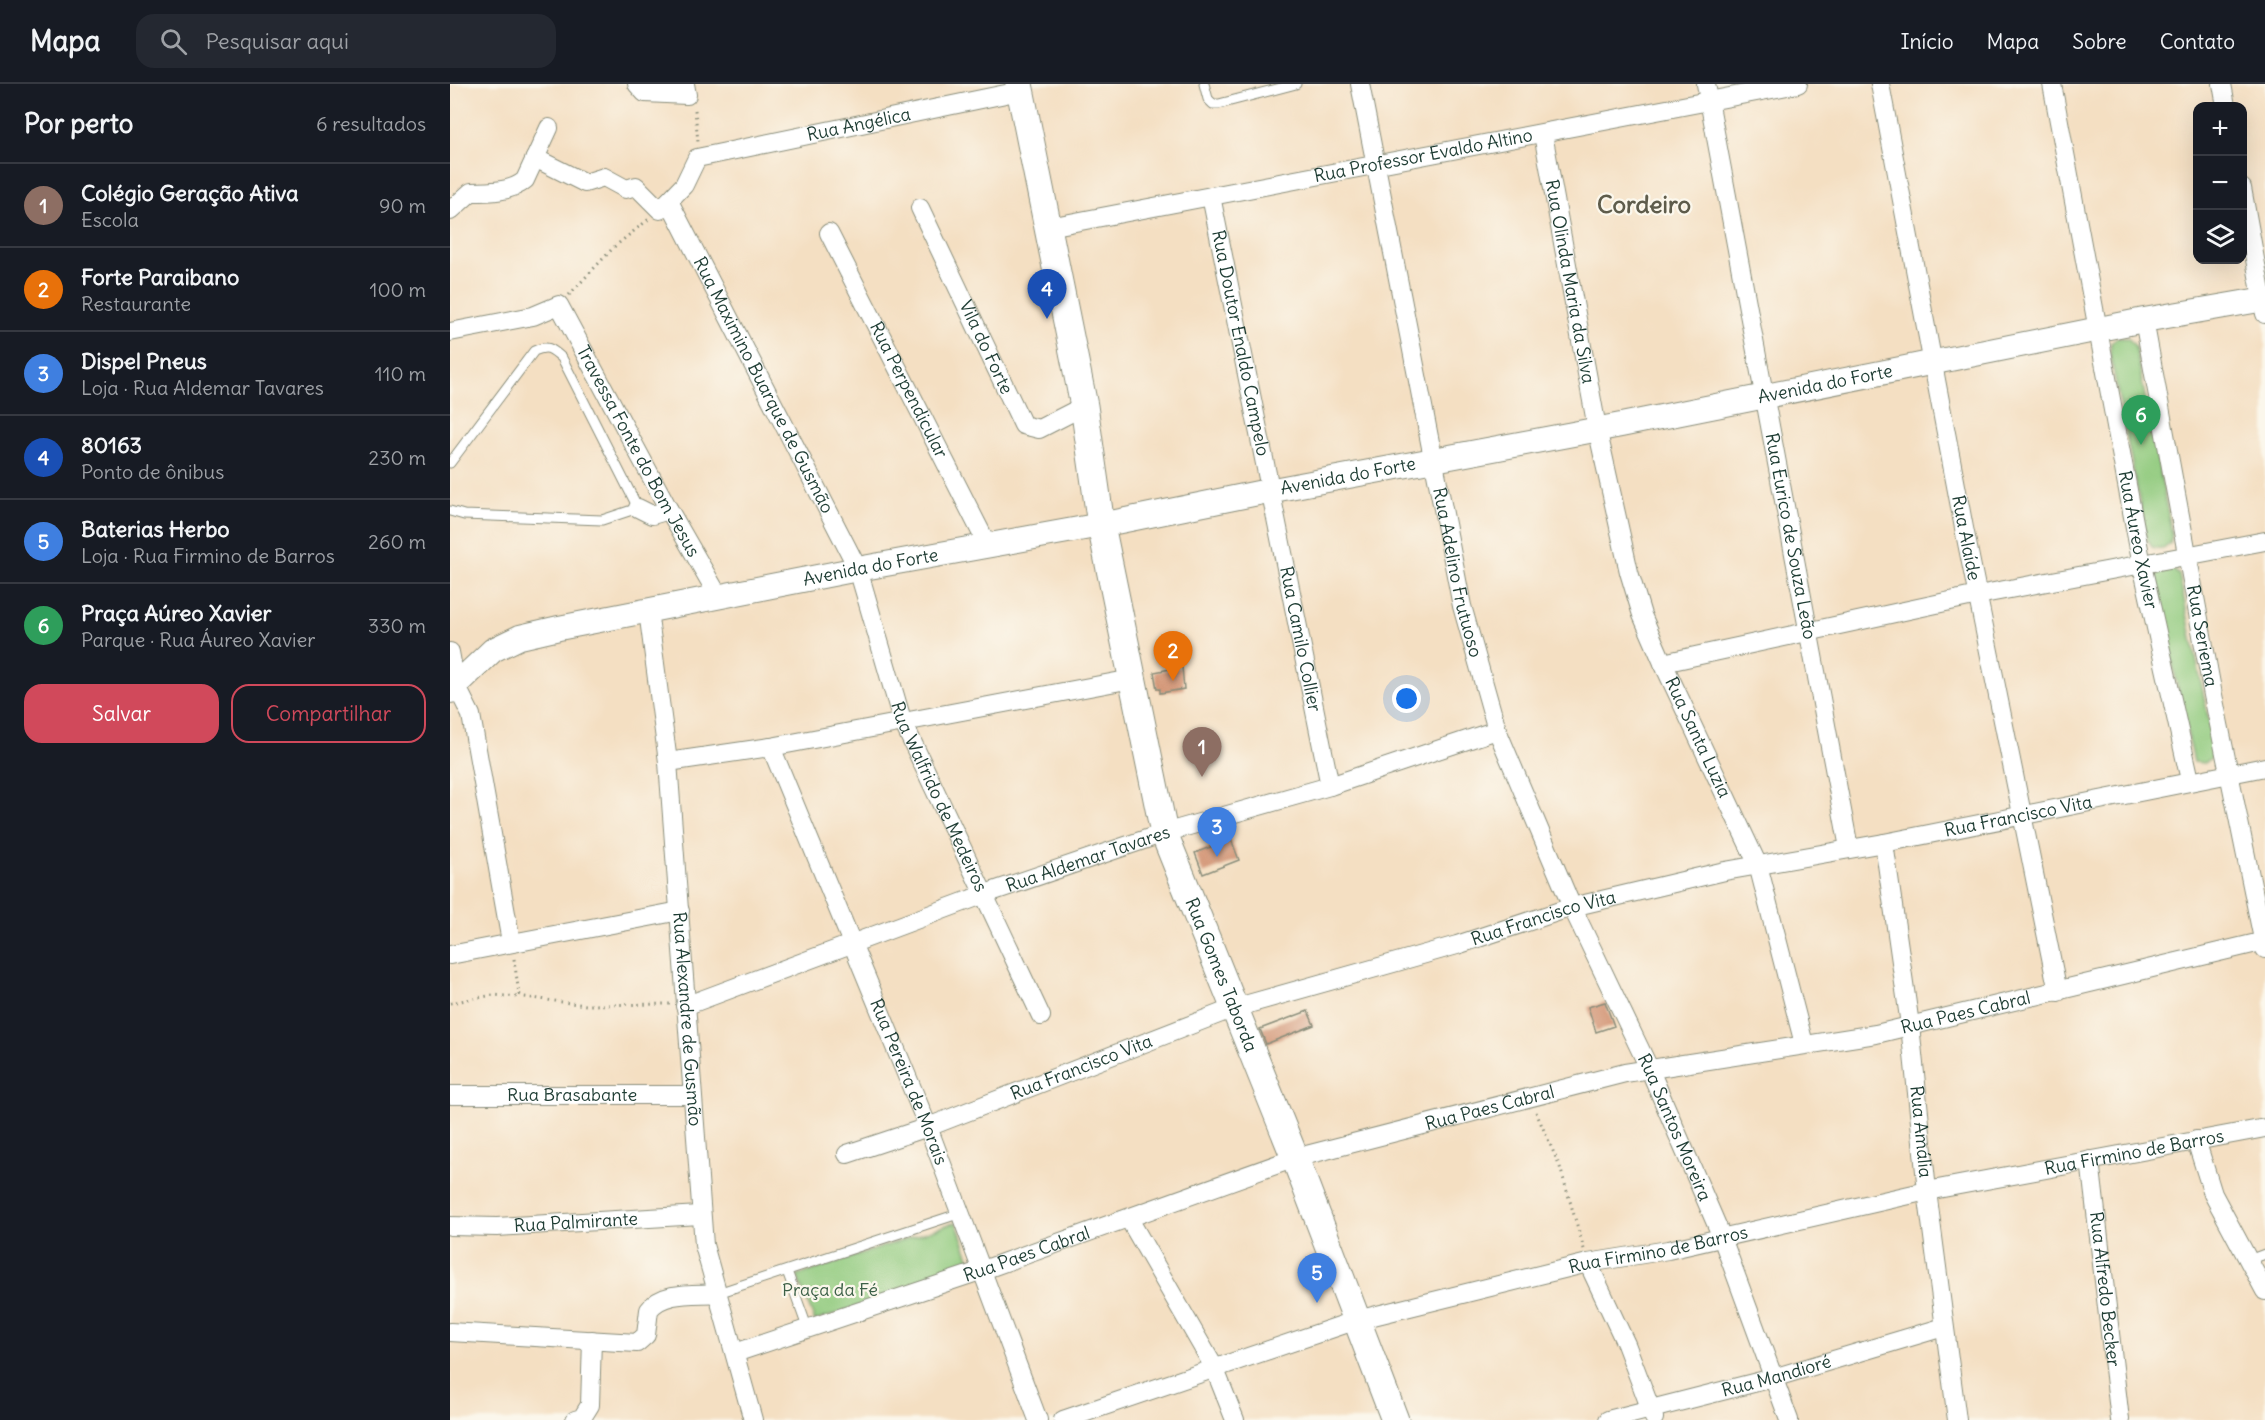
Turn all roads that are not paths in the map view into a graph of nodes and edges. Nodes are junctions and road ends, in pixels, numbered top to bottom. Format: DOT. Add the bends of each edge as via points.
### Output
graph roads {
  1 [pos="637,84"];
  2 [pos="1204,84"];
  3 [pos="1296,84"];
  4 [pos="1360,84"];
  5 [pos="1798,84"];
  6 [pos="1880,84"];
  7 [pos="2052,84"];
  8 [pos="2222,84"];
  9 [pos="1019,88"];
  10 [pos="686,89"];
  11 [pos="1708,93"];
  12 [pos="2225,102"];
  13 [pos="549,128"];
  14 [pos="1543,134"];
  15 [pos="535,159"];
  16 [pos="1375,163"];
  17 [pos="1211,196"];
  18 [pos="664,206"];
  19 [pos="920,208"];
  20 [pos="2246,210"];
  21 [pos="450,211"];
  22 [pos="1049,227"];
  23 [pos="829,233"];
  24 [pos="2264,304"];
  25 [pos="2144,320"];
  26 [pos="2100,330"];
  27 [pos="450,332"];
  28 [pos="1933,363"];
  29 [pos="1766,396"];
  30 [pos="1083,406"];
  31 [pos="1598,428"];
  32 [pos="1434,459"];
  33 [pos="450,463"];
  34 [pos="1268,491"];
  35 [pos="638,508"];
  36 [pos="669,510"];
  37 [pos="450,511"];
  38 [pos="1101,520"];
  39 [pos="2265,542"];
  40 [pos="987,544"];
  41 [pos="2187,555"];
  42 [pos="2142,565"];
  43 [pos="858,568"];
  44 [pos="1978,595"];
  45 [pos="719,597"];
  46 [pos="648,611"];
  47 [pos="1808,631"];
  48 [pos="450,652"];
  49 [pos="1662,663"];
  50 [pos="1132,680"];
  51 [pos="453,688"];
  52 [pos="902,720"];
  53 [pos="1497,730"];
  54 [pos="771,747"];
  55 [pos="668,762"];
  56 [pos="2265,767"];
  57 [pos="2230,775"];
  58 [pos="2190,780"];
  59 [pos="1330,786"];
  60 [pos="2022,813"];
  61 [pos="1164,833"];
  62 [pos="1884,843"];
  63 [pos="1849,848"];
  64 [pos="1758,865"];
  65 [pos="985,894"];
  66 [pos="1572,907"];
  67 [pos="680,912"];
  68 [pos="511,942"];
  69 [pos="2264,944"];
  70 [pos="851,945"];
  71 [pos="450,955"];
  72 [pos="2058,992"];
  73 [pos="685,1005"];
  74 [pos="1234,1008"];
  75 [pos="1041,1016"];
  76 [pos="1910,1025"];
  77 [pos="1804,1044"];
  78 [pos="1648,1068"];
  79 [pos="450,1095"];
  80 [pos="692,1095"];
  81 [pos="928,1127"];
  82 [pos="2265,1128"];
  83 [pos="2196,1140"];
  84 [pos="847,1154"];
  85 [pos="1295,1158"];
  86 [pos="2090,1160"];
  87 [pos="1927,1191"];
  88 [pos="961,1213"];
  89 [pos="700,1215"];
  90 [pos="1129,1219"];
  91 [pos="450,1226"];
  92 [pos="1721,1235"];
  93 [pos="2257,1257"];
  94 [pos="1588,1263"];
  95 [pos="983,1270"];
  96 [pos="788,1272"];
  97 [pos="2265,1291"];
  98 [pos="718,1293"];
  99 [pos="1357,1320"];
  100 [pos="807,1327"];
  101 [pos="1944,1327"];
  102 [pos="450,1332"];
  103 [pos="592,1340"];
  104 [pos="735,1353"];
  105 [pos="1214,1367"];
  106 [pos="1773,1378"];
  107 [pos="1652,1414"];
  108 [pos="575,1420"];
  109 [pos="753,1420"];
  110 [pos="1038,1420"];
  111 [pos="1063,1420"];
  112 [pos="1235,1420"];
  113 [pos="1395,1420"];
  114 [pos="1608,1420"];
  115 [pos="1789,1420"];
  116 [pos="1957,1420"];
  117 [pos="2120,1420"];
  1 -- 10 [label="street" via="645,93"];
  2 -- 3 [label="lane" via="1208,99 1219,105"];
  4 -- 16 [label="street, Rua Adelino Frutuoso"];
  5 -- 11 [label="street, Rua Professor Evaldo Altino"];
  6 -- 28 [label="street, Rua Alaíde"];
  7 -- 26 [label="street, Rua Áureo Xavier"];
  8 -- 12 [label="street"];
  9 -- 18 [label="street, Rua Angélica" via="697,158 689,178"];
  9 -- 22 [label="main road, Rua Gomes Taborda"];
  11 -- 14 [label="street, Rua Professor Evaldo Altino"];
  11 -- 29 [label="street, Rua Eurico de Souza Leão"];
  13 -- 15 [label="street"];
  14 -- 16 [label="street, Rua Professor Evaldo Altino"];
  14 -- 31 [label="street, Rua Olinda Maria da Silva"];
  15 -- 18 [label="street, Rua Maximino Buarque de Gusmão" via="585,183 604,177 626,189 636,186"];
  15 -- 21 [label="street" via="518,186 471,192"];
  16 -- 17 [label="street, Rua Professor Evaldo Altino"];
  16 -- 32 [label="street, Rua Adelino Frutuoso"];
  17 -- 22 [label="street, Rua Professor Evaldo Altino"];
  17 -- 34 [label="street, Rua Doutor Enaldo Campelo"];
  18 -- 43 [label="street, Rua Maximino Buarque de Gusmão"];
  19 -- 30 [label="street, Vila do Forte" via="1023,425 1039,429"];
  20 -- 24 [label="street"];
  22 -- 30 [label="main road, Rua Gomes Taborda"];
  23 -- 40 [label="street, Rua Perpendicular"];
  24 -- 25 [label="street, Avenida do Forte"];
  25 -- 26 [label="street, Avenida do Forte"];
  25 -- 41 [label="street, Rua Seriema"];
  26 -- 28 [label="street, Avenida do Forte"];
  26 -- 42 [label="street, Rua Áureo Xavier"];
  27 -- 36 [label="street, Travessa Fonte do Bom Jesus" via="533,316 559,305"];
  28 -- 29 [label="street, Avenida do Forte"];
  28 -- 44 [label="street, Rua Alaíde"];
  29 -- 31 [label="street, Avenida do Forte"];
  29 -- 47 [label="street, Rua Eurico de Souza Leão"];
  30 -- 38 [label="main road, Rua Gomes Taborda"];
  31 -- 32 [label="street, Avenida do Forte"];
  31 -- 49 [label="street, Rua Santa Luzia" via="1629,572"];
  32 -- 34 [label="street, Avenida do Forte"];
  32 -- 53 [label="street, Rua Adelino Frutuoso" via="1462,606"];
  33 -- 35 [label="lane" via="534,351 551,348 562,358"];
  34 -- 38 [label="street, Avenida do Forte"];
  34 -- 59 [label="street, Rua Camilo Collier"];
  35 -- 36 [label="street" via="652,515"];
  35 -- 37 [label="lane" via="602,520 464,515"];
  36 -- 45 [label="street, Travessa Fonte do Bom Jesus"];
  38 -- 40 [label="street, Avenida do Forte"];
  38 -- 50 [label="main road, Rua Gomes Taborda"];
  39 -- 41 [label="street"];
  40 -- 43 [label="street, Avenida do Forte"];
  41 -- 42 [label="street"];
  41 -- 57 [label="street, Rua Seriema"];
  42 -- 44 [label="street"];
  42 -- 58 [label="street, Rua Áureo Xavier"];
  43 -- 45 [label="street, Avenida do Forte"];
  43 -- 52 [label="street, Rua Walfrido de Medeiros"];
  44 -- 47 [label="street"];
  44 -- 60 [label="street, Rua Alaíde"];
  45 -- 46 [label="street, Avenida do Forte"];
  46 -- 51 [label="street, Avenida do Forte" via="520,637 494,650"];
  46 -- 55 [label="street, Rua Alexandre de Gusmão"];
  47 -- 49 [label="street"];
  47 -- 63 [label="street, Rua Eurico de Souza Leão"];
  48 -- 51 [label="street"];
  49 -- 64 [label="street, Rua Santa Luzia"];
  50 -- 52 [label="street"];
  50 -- 61 [label="main road, Rua Gomes Taborda"];
  51 -- 68 [label="street" via="471,716"];
  52 -- 54 [label="street"];
  52 -- 65 [label="street, Rua Walfrido de Medeiros"];
  53 -- 59 [label="street, Rua Aldemar Tavares"];
  53 -- 66 [label="street, Rua Adelino Frutuoso"];
  54 -- 55 [label="street"];
  54 -- 70 [label="street, Rua Pereira de Morais"];
  55 -- 67 [label="street, Rua Alexandre de Gusmão"];
  56 -- 57 [label="street, Rua Francisco Vita"];
  57 -- 58 [label="street, Rua Francisco Vita"];
  57 -- 69 [label="street, Rua Seriema"];
  58 -- 60 [label="street, Rua Francisco Vita"];
  59 -- 61 [label="street, Rua Aldemar Tavares"];
  60 -- 62 [label="street, Rua Francisco Vita"];
  60 -- 72 [label="street, Rua Alaíde"];
  61 -- 65 [label="street, Rua Aldemar Tavares"];
  61 -- 74 [label="main road, Rua Gomes Taborda"];
  62 -- 63 [label="street, Rua Francisco Vita"];
  62 -- 76 [label="street, Rua Amália"];
  63 -- 64 [label="street, Rua Francisco Vita"];
  64 -- 66 [label="street, Rua Francisco Vita"];
  64 -- 77 [label="street, Rua Santa Luzia"];
  65 -- 70 [label="street, Rua Aldemar Tavares"];
  65 -- 75 [label="street, Rua Walfrido de Medeiros"];
  66 -- 74 [label="street, Rua Francisco Vita" via="1457,945"];
  66 -- 78 [label="street, Rua Santos Moreira"];
  67 -- 68 [label="street"];
  67 -- 73 [label="street, Rua Alexandre de Gusmão"];
  68 -- 71 [label="street"];
  69 -- 72 [label="street, Rua Paes Cabral"];
  70 -- 73 [label="street, Rua Aldemar Tavares"];
  70 -- 81 [label="street, Rua Pereira de Morais"];
  72 -- 76 [label="street, Rua Paes Cabral"];
  73 -- 80 [label="street, Rua Alexandre de Gusmão"];
  74 -- 81 [label="street, Rua Francisco Vita"];
  74 -- 85 [label="main road, Rua Gomes Taborda"];
  76 -- 77 [label="street, Rua Paes Cabral"];
  76 -- 87 [label="street, Rua Amália"];
  77 -- 78 [label="street, Rua Paes Cabral"];
  78 -- 85 [label="street, Rua Paes Cabral"];
  78 -- 92 [label="street, Rua Santos Moreira"];
  79 -- 80 [label="street, Rua Brasabante"];
  80 -- 89 [label="street, Rua Alexandre de Gusmão"];
  81 -- 84 [label="street, Rua Francisco Vita"];
  81 -- 88 [label="street, Rua Pereira de Morais"];
  82 -- 83 [label="street, Rua Firmino de Barros"];
  83 -- 86 [label="street, Rua Firmino de Barros"];
  83 -- 93 [label="street" via="2213,1194"];
  85 -- 90 [label="street, Rua Paes Cabral"];
  85 -- 99 [label="main road, Rua Gomes Taborda"];
  86 -- 87 [label="street, Rua Firmino de Barros"];
  86 -- 117 [label="street, Rua Alfredo Becker"];
  87 -- 92 [label="street, Rua Firmino de Barros"];
  87 -- 101 [label="street, Rua Amália"];
  88 -- 95 [label="street, Rua Pereira de Morais"];
  88 -- 96 [label="lane"];
  89 -- 91 [label="street, Rua Palmirante" via="497,1227"];
  89 -- 98 [label="street, Rua Alexandre de Gusmão"];
  90 -- 95 [label="street, Rua Paes Cabral"];
  90 -- 105 [label="street"];
  92 -- 94 [label="street, Rua Firmino de Barros" via="1668,1250"];
  92 -- 106 [label="street, Rua Santos Moreira"];
  93 -- 97 [label="street"];
  94 -- 99 [label="street, Rua Firmino de Barros"];
  94 -- 107 [label="street" via="1626,1344"];
  95 -- 100 [label="street, Rua Paes Cabral"];
  95 -- 110 [label="street, Rua Pereira de Morais"];
  96 -- 98 [label="lane"];
  96 -- 100 [label="lane"];
  98 -- 103 [label="street" via="658,1300 649,1310 646,1335 641,1342"];
  98 -- 104 [label="street, Rua Alexandre de Gusmão"];
  99 -- 105 [label="street, Rua Firmino de Barros"];
  99 -- 113 [label="main road, Rua Gomes Taborda"];
  100 -- 104 [label="street, Rua Paes Cabral"];
  101 -- 106 [label="street, Rua Mandioré"];
  101 -- 116 [label="street, Rua Amália"];
  102 -- 103 [label="street"];
  103 -- 108 [label="street" via="590,1405 582,1418"];
  104 -- 109 [label="street, Rua Alexandre de Gusmão"];
  105 -- 111 [label="street, Rua Firmino de Barros"];
  105 -- 112 [label="street"];
  106 -- 107 [label="street, Rua Mandioré"];
  106 -- 115 [label="street, Rua Santos Moreira"];
  107 -- 114 [label="street, Rua Mandioré"];
}
